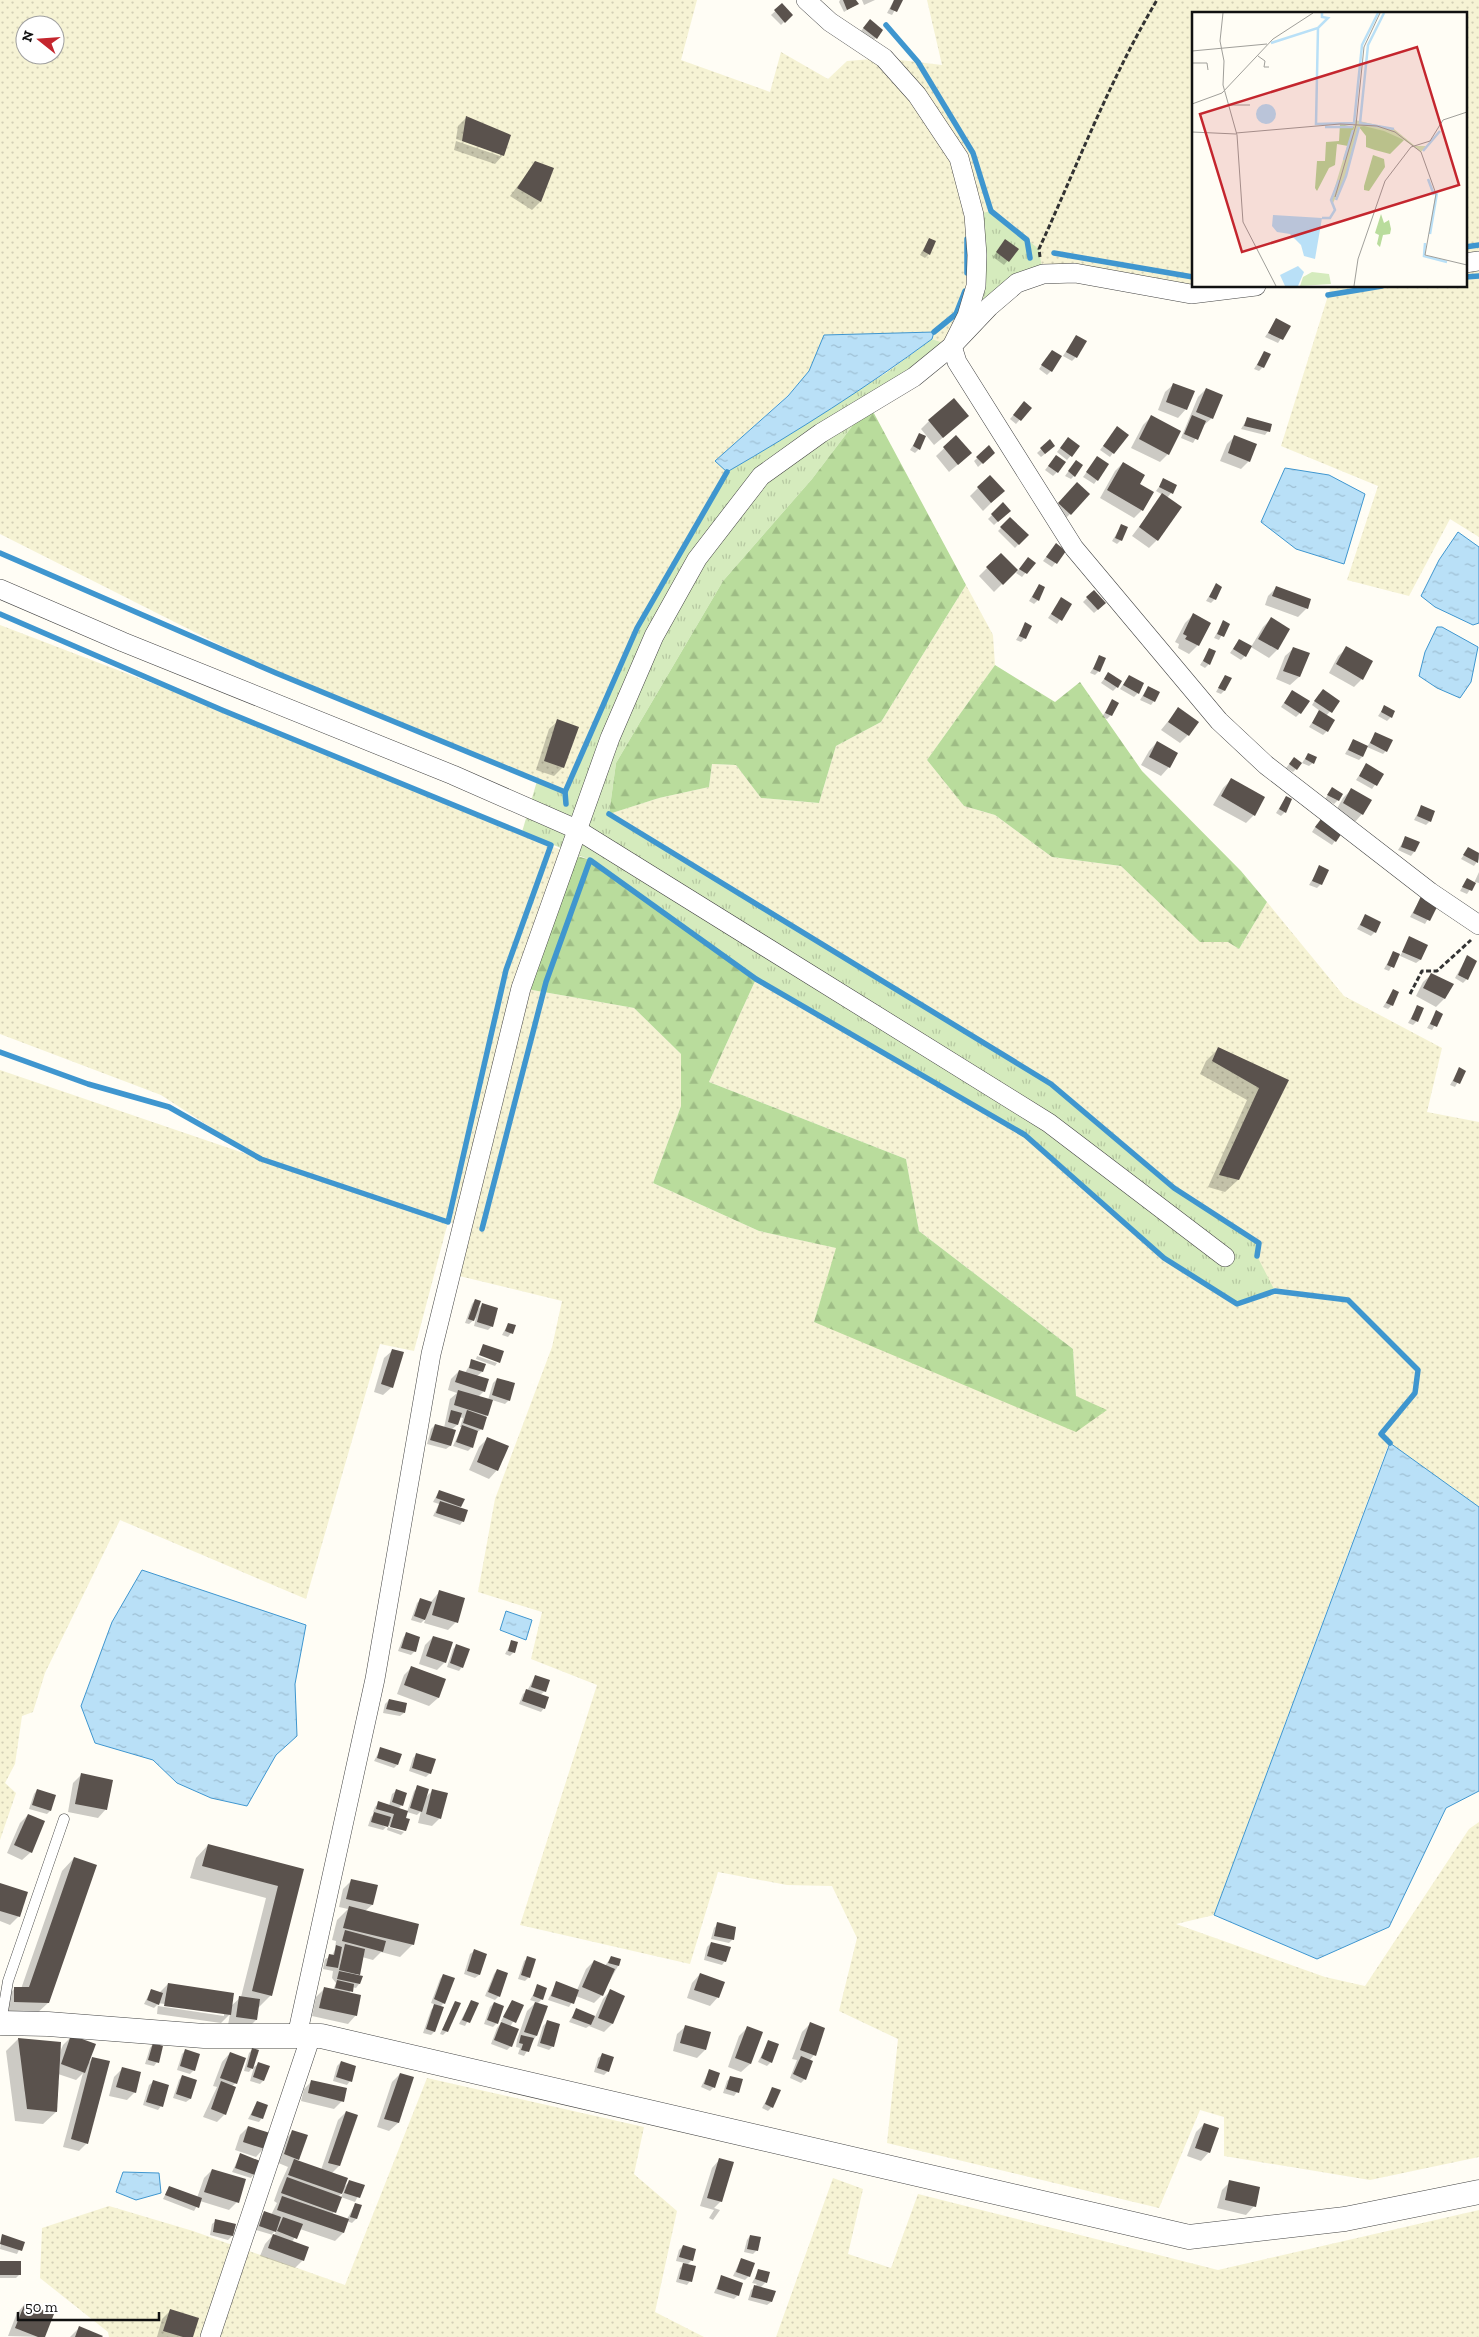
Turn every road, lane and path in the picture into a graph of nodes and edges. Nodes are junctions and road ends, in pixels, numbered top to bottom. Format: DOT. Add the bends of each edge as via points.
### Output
graph roads {
  1 [pos="806,0"];
  2 [pos="1157,0"];
  3 [pos="1479,261"];
  4 [pos="1466,263"];
  5 [pos="1044,274"];
  6 [pos="1240,288"];
  7 [pos="952,346"];
  8 [pos="0,589"];
  9 [pos="576,829"];
  10 [pos="1476,932"];
  11 [pos="1410,994"];
  12 [pos="1225,1257"];
  13 [pos="64,1819"];
  14 [pos="0,2023"];
  15 [pos="304,2036"];
  16 [pos="1479,2192"];
  17 [pos="210,2337"];
  1 -- 7 [label="street" via="830,22 884,58 917,94 959,158 974,215 976,286 967,316"];
  2 -- 5 [label="path" via="1095,120 1039,249"];
  3 -- 4 [label="street"];
  5 -- 6 [label="street" via="1075,273 1191,294"];
  5 -- 7 [label="street" via="1016,284"];
  7 -- 9 [label="street" via="914,377 821,433 761,476 697,559 654,636 610,738"];
  7 -- 10 [label="street" via="957,362 1074,548 1219,720 1266,765 1430,892"];
  8 -- 9 [label="street" via="453,775"];
  9 -- 12 [label="street" via="1049,1123"];
  9 -- 15 [label="street" via="521,988 431,1354 375,1679"];
  10 -- 11 [label="path" via="1437,972 1422,971"];
  13 -- 14 [label="lane" via="8,1981"];
  14 -- 15 [label="street" via="204,2036"];
  15 -- 16 [label="street" via="331,2039 1189,2237 1345,2219"];
  15 -- 17 [label="street"];
}
